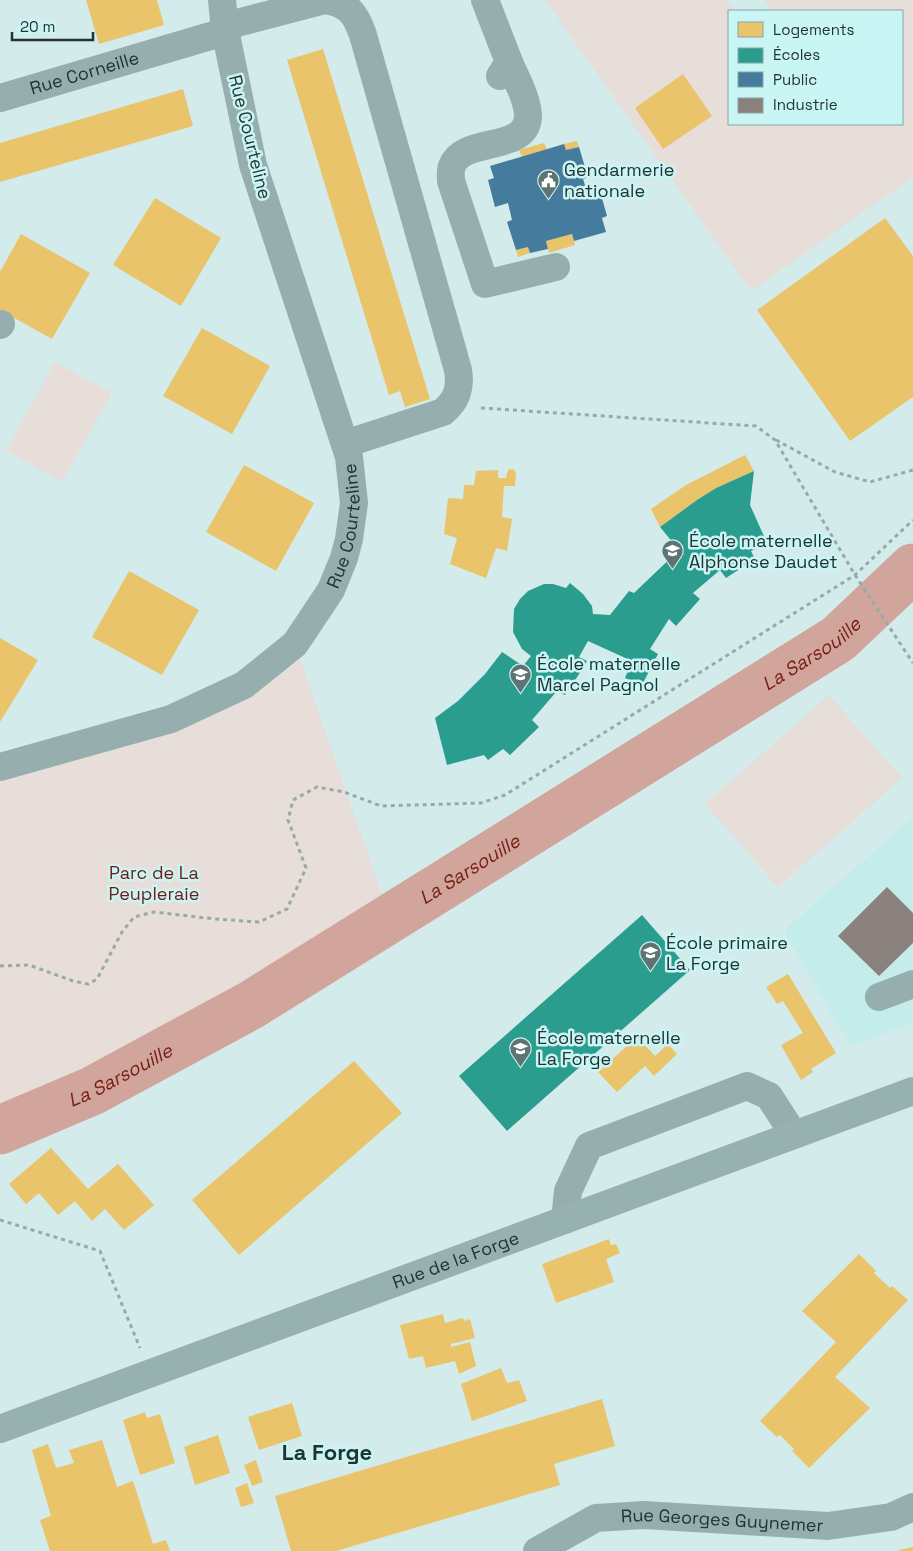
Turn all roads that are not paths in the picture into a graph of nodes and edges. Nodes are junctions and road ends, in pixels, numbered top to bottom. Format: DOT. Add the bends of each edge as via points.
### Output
graph roads {
  1 [pos="222,0"];
  2 [pos="485,0"];
  3 [pos="225,30"];
  4 [pos="0,98"];
  5 [pos="556,267"];
  6 [pos="345,444"];
  7 [pos="0,766"];
  8 [pos="913,984"];
  9 [pos="879,997"];
  10 [pos="913,1091"];
  11 [pos="794,1135"];
  12 [pos="565,1220"];
  13 [pos="0,1429"];
  14 [pos="913,1507"];
  15 [pos="537,1551"];
  1 -- 3 [label="street, Rue Courteline"];
  2 -- 5 [label="street" via="505,69 525,102 528,118 522,132 508,140 459,154 451,167 451,181 485,284"];
  3 -- 4 [label="street, Rue Corneille"];
  3 -- 6 [label="street, Rue Courteline" via="253,165"];
  3 -- 6 [label="street, Rue Corneille" via="325,0 344,6 358,21 458,370 460,388 456,398 443,412"];
  6 -- 7 [label="street, Rue Courteline" via="354,502 349,539 331,590 295,644 244,685 171,719"];
  8 -- 9 [label="street"];
  10 -- 11 [label="main road, Rue de la Forge"];
  11 -- 12 [label="main road, Rue de la Forge"];
  11 -- 12 [label="street" via="769,1096 747,1086 589,1146 568,1191"];
  12 -- 13 [label="main road, Rue de la Forge"];
  14 -- 15 [label="street, Rue Georges Guynemer" via="891,1517 828,1526 644,1515 596,1518"];
}
